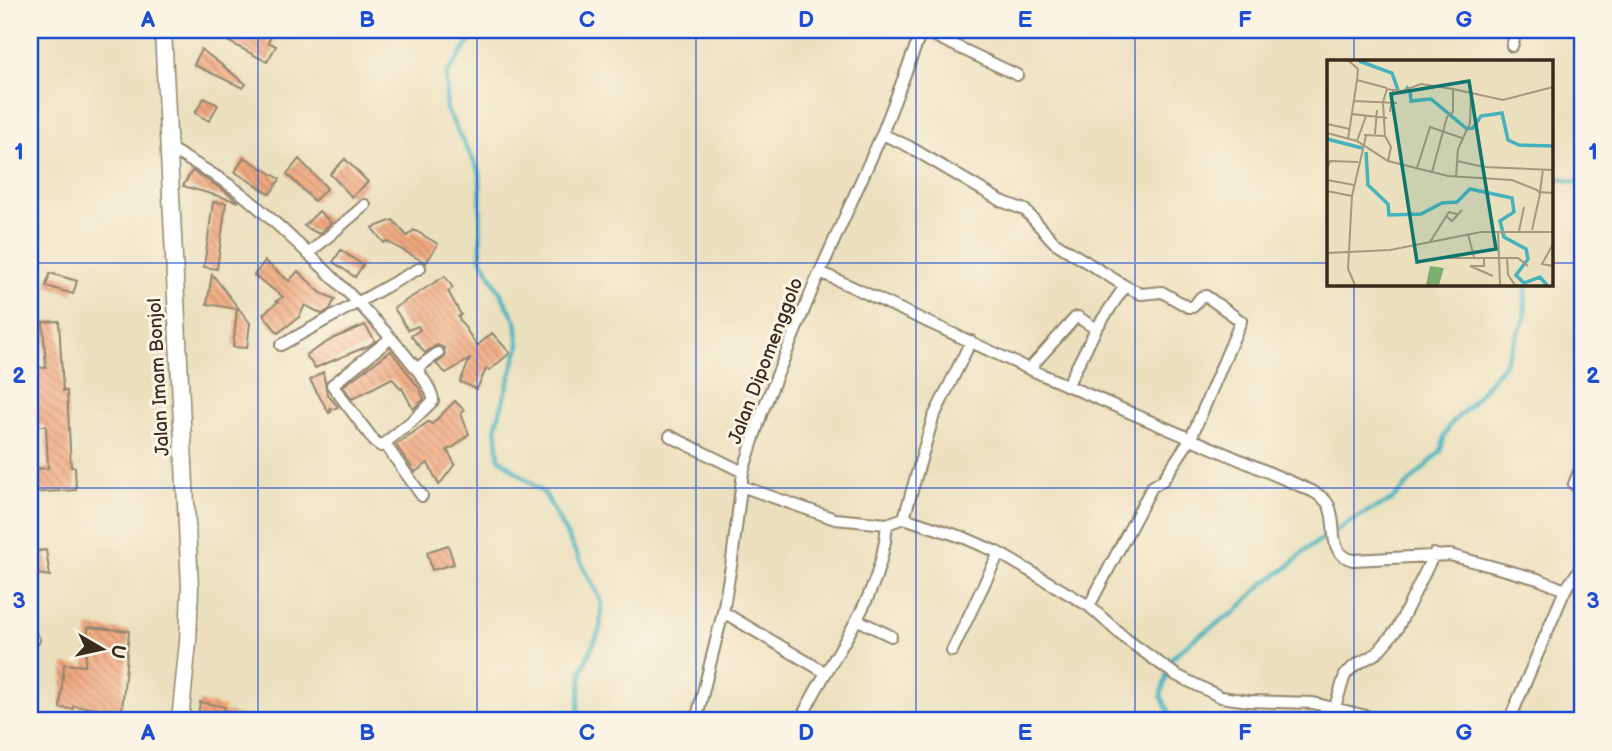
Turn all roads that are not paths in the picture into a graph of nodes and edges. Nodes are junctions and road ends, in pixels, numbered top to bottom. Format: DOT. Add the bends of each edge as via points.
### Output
graph roads {
  1 [pos="163,30"];
  2 [pos="922,30"];
  3 [pos="1517,30"];
  4 [pos="1512,46"];
  5 [pos="1017,75"];
  6 [pos="882,134"];
  7 [pos="169,148"];
  8 [pos="365,205"];
  9 [pos="308,254"];
  10 [pos="420,268"];
  11 [pos="820,272"];
  12 [pos="1125,286"];
  13 [pos="359,301"];
  14 [pos="1096,329"];
  15 [pos="391,338"];
  16 [pos="971,341"];
  17 [pos="281,345"];
  18 [pos="438,353"];
  19 [pos="416,369"];
  20 [pos="1029,369"];
  21 [pos="1068,386"];
  22 [pos="670,436"];
  23 [pos="1191,438"];
  24 [pos="386,444"];
  25 [pos="1582,464"];
  26 [pos="743,472"];
  27 [pos="741,486"];
  28 [pos="1582,492"];
  29 [pos="422,496"];
  30 [pos="904,518"];
  31 [pos="887,524"];
  32 [pos="999,552"];
  33 [pos="1434,554"];
  34 [pos="1582,566"];
  35 [pos="1565,590"];
  36 [pos="1089,606"];
  37 [pos="723,612"];
  38 [pos="858,620"];
  39 [pos="891,636"];
  40 [pos="952,652"];
  41 [pos="826,673"];
  42 [pos="1335,707"];
  43 [pos="180,721"];
  44 [pos="696,721"];
  45 [pos="800,721"];
  46 [pos="1387,721"];
  47 [pos="1509,721"];
  1 -- 7 [label="main road, Jalan Imam Bonjol"];
  2 -- 5 [label="street"];
  2 -- 6 [label="street, Jalan Dipomenggolo"];
  3 -- 4 [label="street"];
  6 -- 11 [label="street, Jalan Dipomenggolo"];
  6 -- 12 [label="street" via="1025,210 1054,242"];
  7 -- 9 [label="street" via="242,194"];
  7 -- 43 [label="main road, Jalan Imam Bonjol" via="190,587"];
  8 -- 9 [label="street"];
  9 -- 13 [label="street"];
  10 -- 13 [label="street"];
  11 -- 16 [label="street"];
  11 -- 26 [label="street, Jalan Dipomenggolo" via="762,412"];
  12 -- 14 [label="street"];
  12 -- 23 [label="street" via="1141,294 1162,292 1187,307 1206,296 1241,321"];
  13 -- 15 [label="street"];
  13 -- 17 [label="street"];
  14 -- 20 [label="street" via="1074,318"];
  14 -- 21 [label="street"];
  15 -- 19 [label="street"];
  15 -- 24 [label="street" via="332,385 375,442"];
  16 -- 20 [label="street"];
  16 -- 30 [label="street" via="933,418"];
  18 -- 19 [label="street"];
  19 -- 24 [label="street" via="433,401"];
  20 -- 21 [label="street"];
  21 -- 23 [label="street"];
  22 -- 26 [label="street"];
  23 -- 33 [label="street" via="1324,498 1339,553 1353,560"];
  23 -- 36 [label="street" via="1163,480 1152,486"];
  24 -- 29 [label="street"];
  25 -- 28 [label="street" via="1574,484"];
  26 -- 27 [label="street, Jalan Dipomenggolo"];
  27 -- 31 [label="street" via="835,519"];
  27 -- 37 [label="street, Jalan Dipomenggolo"];
  30 -- 31 [label="street"];
  30 -- 32 [label="street"];
  31 -- 38 [label="street" via="883,560"];
  32 -- 36 [label="street"];
  32 -- 40 [label="street"];
  33 -- 35 [label="street" via="1468,558"];
  33 -- 42 [label="street" via="1397,629 1377,653 1345,675"];
  34 -- 35 [label="street"];
  35 -- 47 [label="street"];
  36 -- 42 [label="street" via="1161,666 1221,696"];
  37 -- 41 [label="street"];
  37 -- 44 [label="street, Jalan Dipomenggolo"];
  38 -- 39 [label="street"];
  38 -- 41 [label="street"];
  41 -- 45 [label="street"];
  42 -- 46 [label="street"];
}
